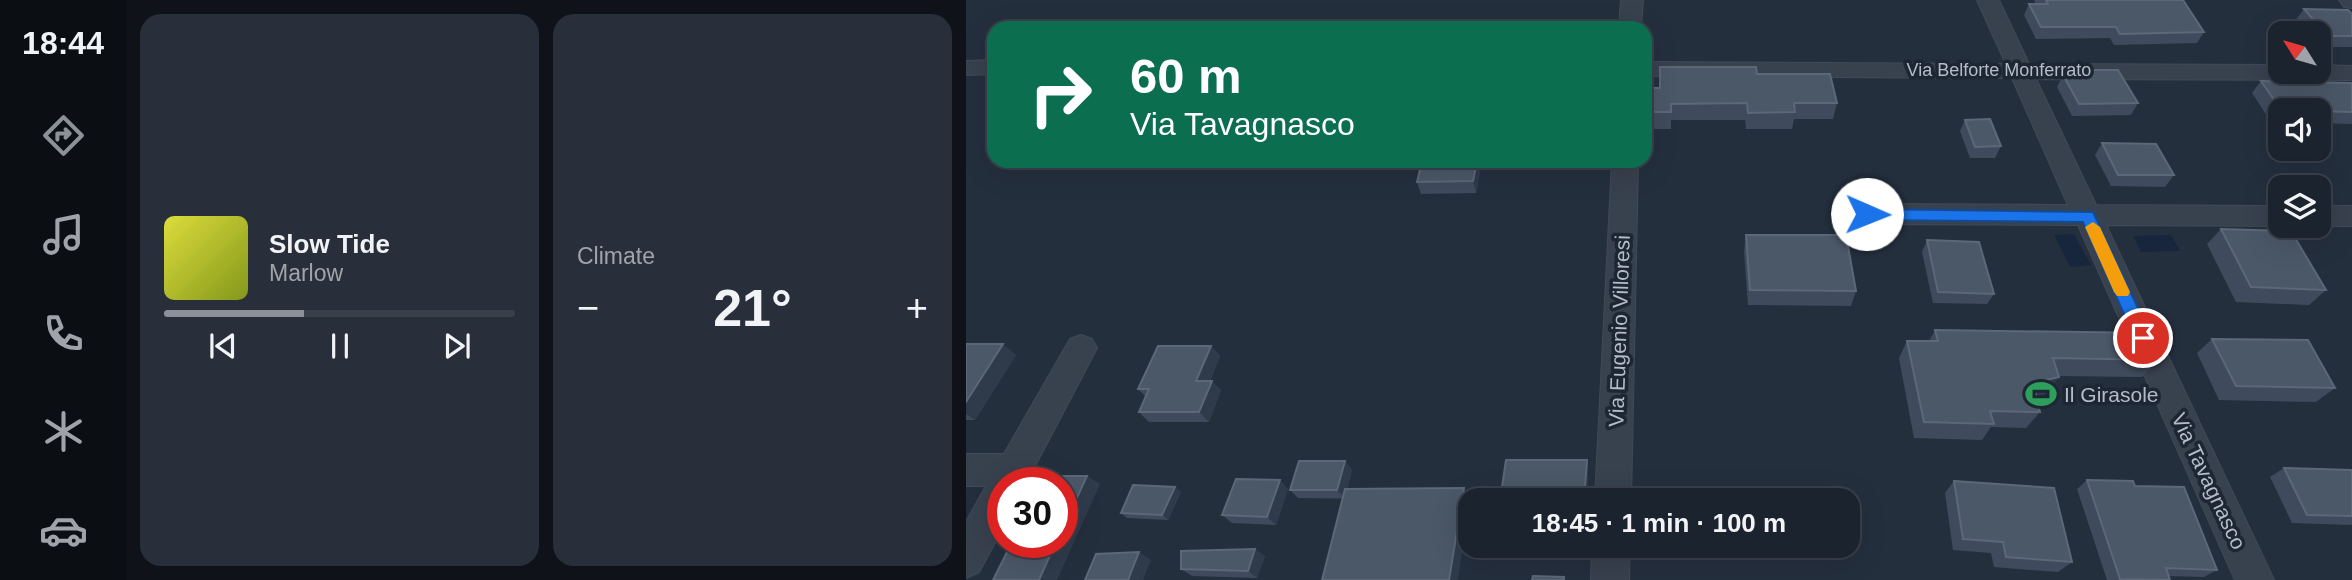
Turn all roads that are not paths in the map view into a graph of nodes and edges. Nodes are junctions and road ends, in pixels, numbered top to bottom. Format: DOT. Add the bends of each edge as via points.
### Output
graph roads {
  1 [pos="1632,0"];
  2 [pos="1988,0"];
  3 [pos="1630,21"];
  4 [pos="987,67"];
  5 [pos="966,68"];
  6 [pos="1652,69"];
  7 [pos="2020,70"];
  8 [pos="2352,73"];
  9 [pos="1625,168"];
  10 [pos="1867,214"];
  11 [pos="2088,216"];
  12 [pos="2268,216"];
  13 [pos="2331,216"];
  14 [pos="2352,216"];
  15 [pos="1081,348"];
  16 [pos="1016,467"];
  17 [pos="966,470"];
  18 [pos="987,476"];
  19 [pos="1613,488"];
  20 [pos="987,520"];
  21 [pos="1611,558"];
  22 [pos="966,559"];
  23 [pos="1610,580"];
  24 [pos="2255,580"];
  1 -- 3 [label="street"];
  2 -- 7 [label="street, Via Tavagnasco"];
  4 -- 5 [label="street"];
  6 -- 7 [label="street, Via Belforte Monferrato"];
  7 -- 8 [label="street, Via Belforte Monferrato"];
  7 -- 11 [label="street, Via Tavagnasco"];
  9 -- 19 [label="street, Via Eugenio Villoresi"];
  10 -- 11 [label="street"];
  11 -- 12 [label="street"];
  11 -- 24 [label="street, Via Tavagnasco"];
  13 -- 14 [label="street"];
  15 -- 16 [label="street"];
  17 -- 18 [label="street"];
  20 -- 22 [label="street"];
  21 -- 23 [label="street"];
}
